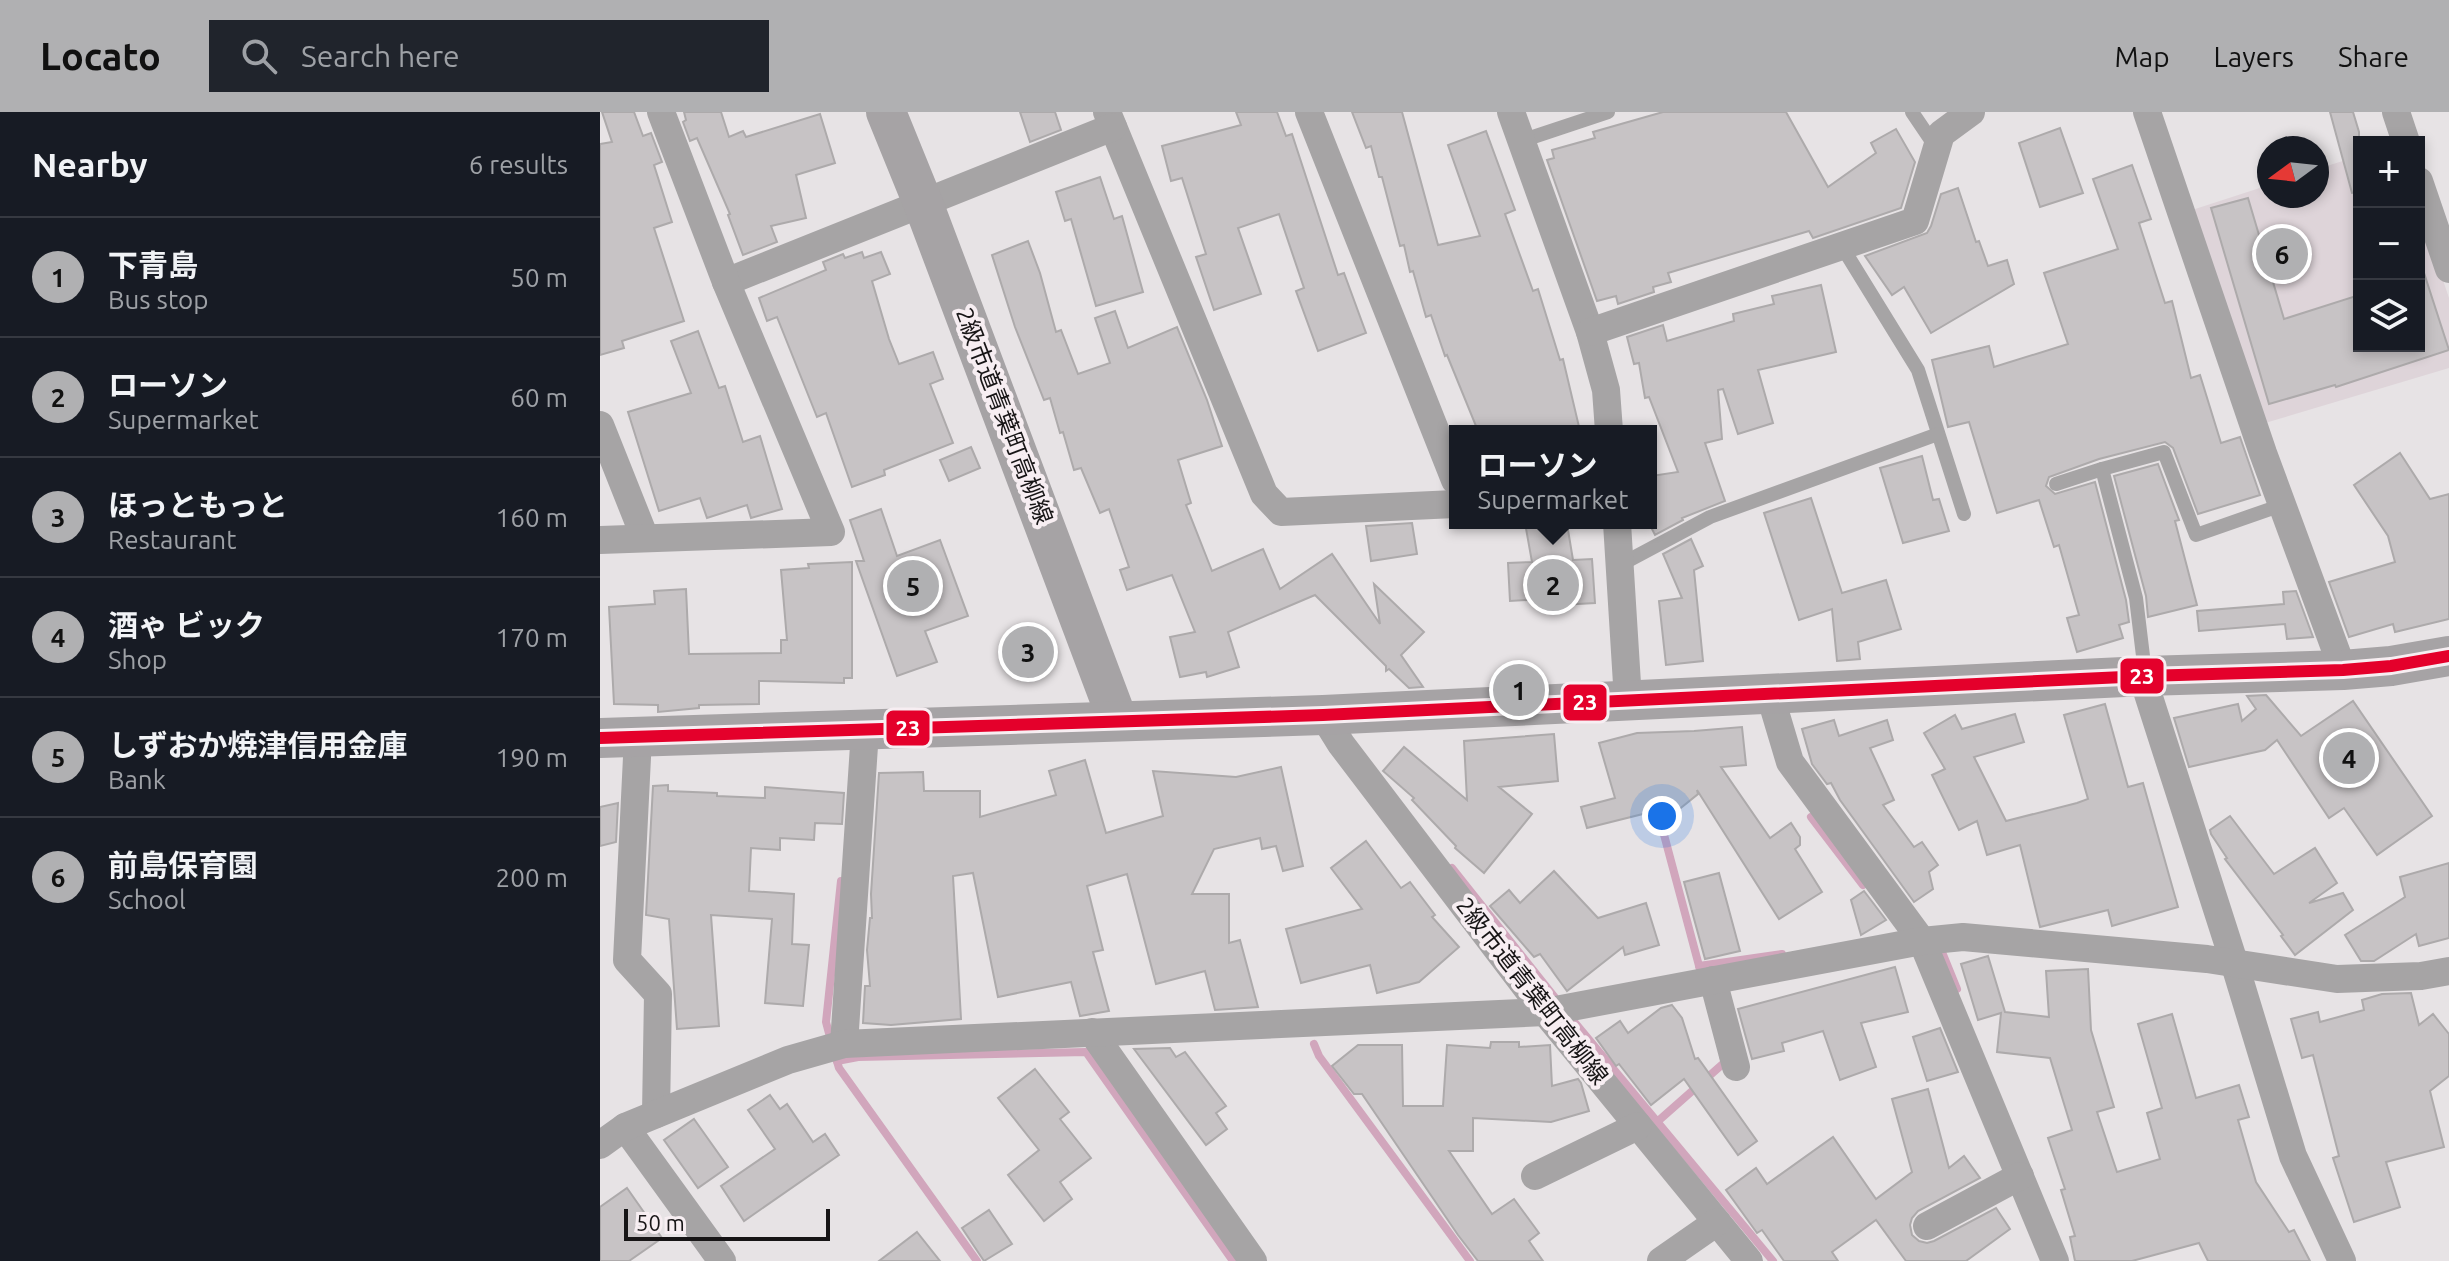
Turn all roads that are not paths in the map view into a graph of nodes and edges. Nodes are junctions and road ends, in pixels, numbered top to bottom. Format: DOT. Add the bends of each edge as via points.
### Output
graph roads {
  1 [pos="661,112"];
  2 [pos="886,112"];
  3 [pos="1309,112"];
  4 [pos="1511,112"];
  5 [pos="1608,112"];
  6 [pos="1912,112"];
  7 [pos="1971,112"];
  8 [pos="2147,112"];
  9 [pos="2396,112"];
  10 [pos="1110,120"];
  11 [pos="2404,136"];
  12 [pos="1521,141"];
  13 [pos="1937,149"];
  14 [pos="2425,189"];
  15 [pos="923,203"];
  16 [pos="2439,208"];
  17 [pos="1841,245"];
  18 [pos="2449,269"];
  19 [pos="726,282"];
  20 [pos="1590,332"];
  21 [pos="600,425"];
  22 [pos="1609,425"];
  23 [pos="1938,434"];
  24 [pos="1449,465"];
  25 [pos="2102,469"];
  26 [pos="2056,484"];
  27 [pos="1449,504"];
  28 [pos="2282,505"];
  29 [pos="1964,514"];
  30 [pos="1617,529"];
  31 [pos="645,538"];
  32 [pos="600,540"];
  33 [pos="1620,565"];
  34 [pos="2449,656"];
  35 [pos="2144,666"];
  36 [pos="2343,670"];
  37 [pos="1770,695"];
  38 [pos="1628,700"];
  39 [pos="1323,715"];
  40 [pos="1118,721"];
  41 [pos="865,731"];
  42 [pos="619,738"];
  43 [pos="1922,941"];
  44 [pos="2220,961"];
  45 [pos="2449,971"];
  46 [pos="1713,980"];
  47 [pos="1545,1012"];
  48 [pos="1092,1032"];
  49 [pos="844,1044"];
  50 [pos="1736,1067"];
  51 [pos="656,1114"];
  52 [pos="1638,1126"];
  53 [pos="625,1127"];
  54 [pos="600,1145"];
  55 [pos="1535,1176"];
  56 [pos="2020,1176"];
  57 [pos="1717,1222"];
  58 [pos="1927,1226"];
  59 [pos="722,1261"];
  60 [pos="1253,1261"];
  61 [pos="1661,1261"];
  62 [pos="1749,1261"];
  63 [pos="2055,1261"];
  64 [pos="2342,1261"];
  1 -- 19 [label="street"];
  2 -- 15 [label="main road, 2級市道青葉町高柳線"];
  3 -- 24 [label="street"];
  4 -- 12 [label="street"];
  5 -- 12 [label="lane"];
  6 -- 13 [label="lane"];
  7 -- 13 [label="street" via="1941,134"];
  8 -- 28 [label="street"];
  9 -- 11 [label="street"];
  10 -- 15 [label="street"];
  10 -- 27 [label="street" via="1264,494 1281,512"];
  12 -- 20 [label="street"];
  13 -- 17 [label="street" via="1915,221"];
  14 -- 16 [label="street"];
  15 -- 19 [label="street"];
  15 -- 40 [label="main road, 2級市道青葉町高柳線"];
  16 -- 18 [label="street"];
  17 -- 20 [label="street"];
  17 -- 23 [label="lane" via="1918,370"];
  19 -- 31 [label="street" via="831,532"];
  20 -- 22 [label="street" via="1606,390"];
  21 -- 31 [label="street"];
  23 -- 29 [label="lane"];
  23 -- 33 [label="lane" via="1710,517"];
  25 -- 26 [label="lane"];
  25 -- 28 [label="lane" via="2164,452 2196,535"];
  25 -- 35 [label="lane" via="2136,598"];
  28 -- 36 [label="street"];
  30 -- 33 [label="street"];
  31 -- 32 [label="street"];
  33 -- 38 [label="street"];
  34 -- 36 [label="main road"];
  35 -- 36 [label="main road"];
  35 -- 37 [label="main road"];
  35 -- 44 [label="street"];
  37 -- 38 [label="main road"];
  37 -- 43 [label="street" via="1790,762"];
  38 -- 39 [label="main road"];
  39 -- 40 [label="main road"];
  39 -- 47 [label="street, 2級市道青葉町高柳線"];
  40 -- 41 [label="main road"];
  41 -- 42 [label="main road"];
  41 -- 49 [label="street"];
  42 -- 51 [label="street" via="627,960 658,994"];
  43 -- 44 [label="street" via="1963,937"];
  43 -- 46 [label="street"];
  43 -- 56 [label="street"];
  44 -- 45 [label="street" via="2337,979"];
  44 -- 64 [label="street" via="2293,1156"];
  46 -- 47 [label="street"];
  46 -- 50 [label="street"];
  47 -- 48 [label="street"];
  47 -- 52 [label="street, 2級市道青葉町高柳線"];
  48 -- 49 [label="street"];
  48 -- 60 [label="street"];
  49 -- 51 [label="street" via="788,1060"];
  51 -- 53 [label="street"];
  52 -- 55 [label="street"];
  52 -- 57 [label="street, 2級市道青葉町高柳線"];
  53 -- 54 [label="street"];
  53 -- 59 [label="street"];
  56 -- 58 [label="street"];
  56 -- 63 [label="street"];
  57 -- 61 [label="street"];
  57 -- 62 [label="street, 2級市道青葉町高柳線"];
}
